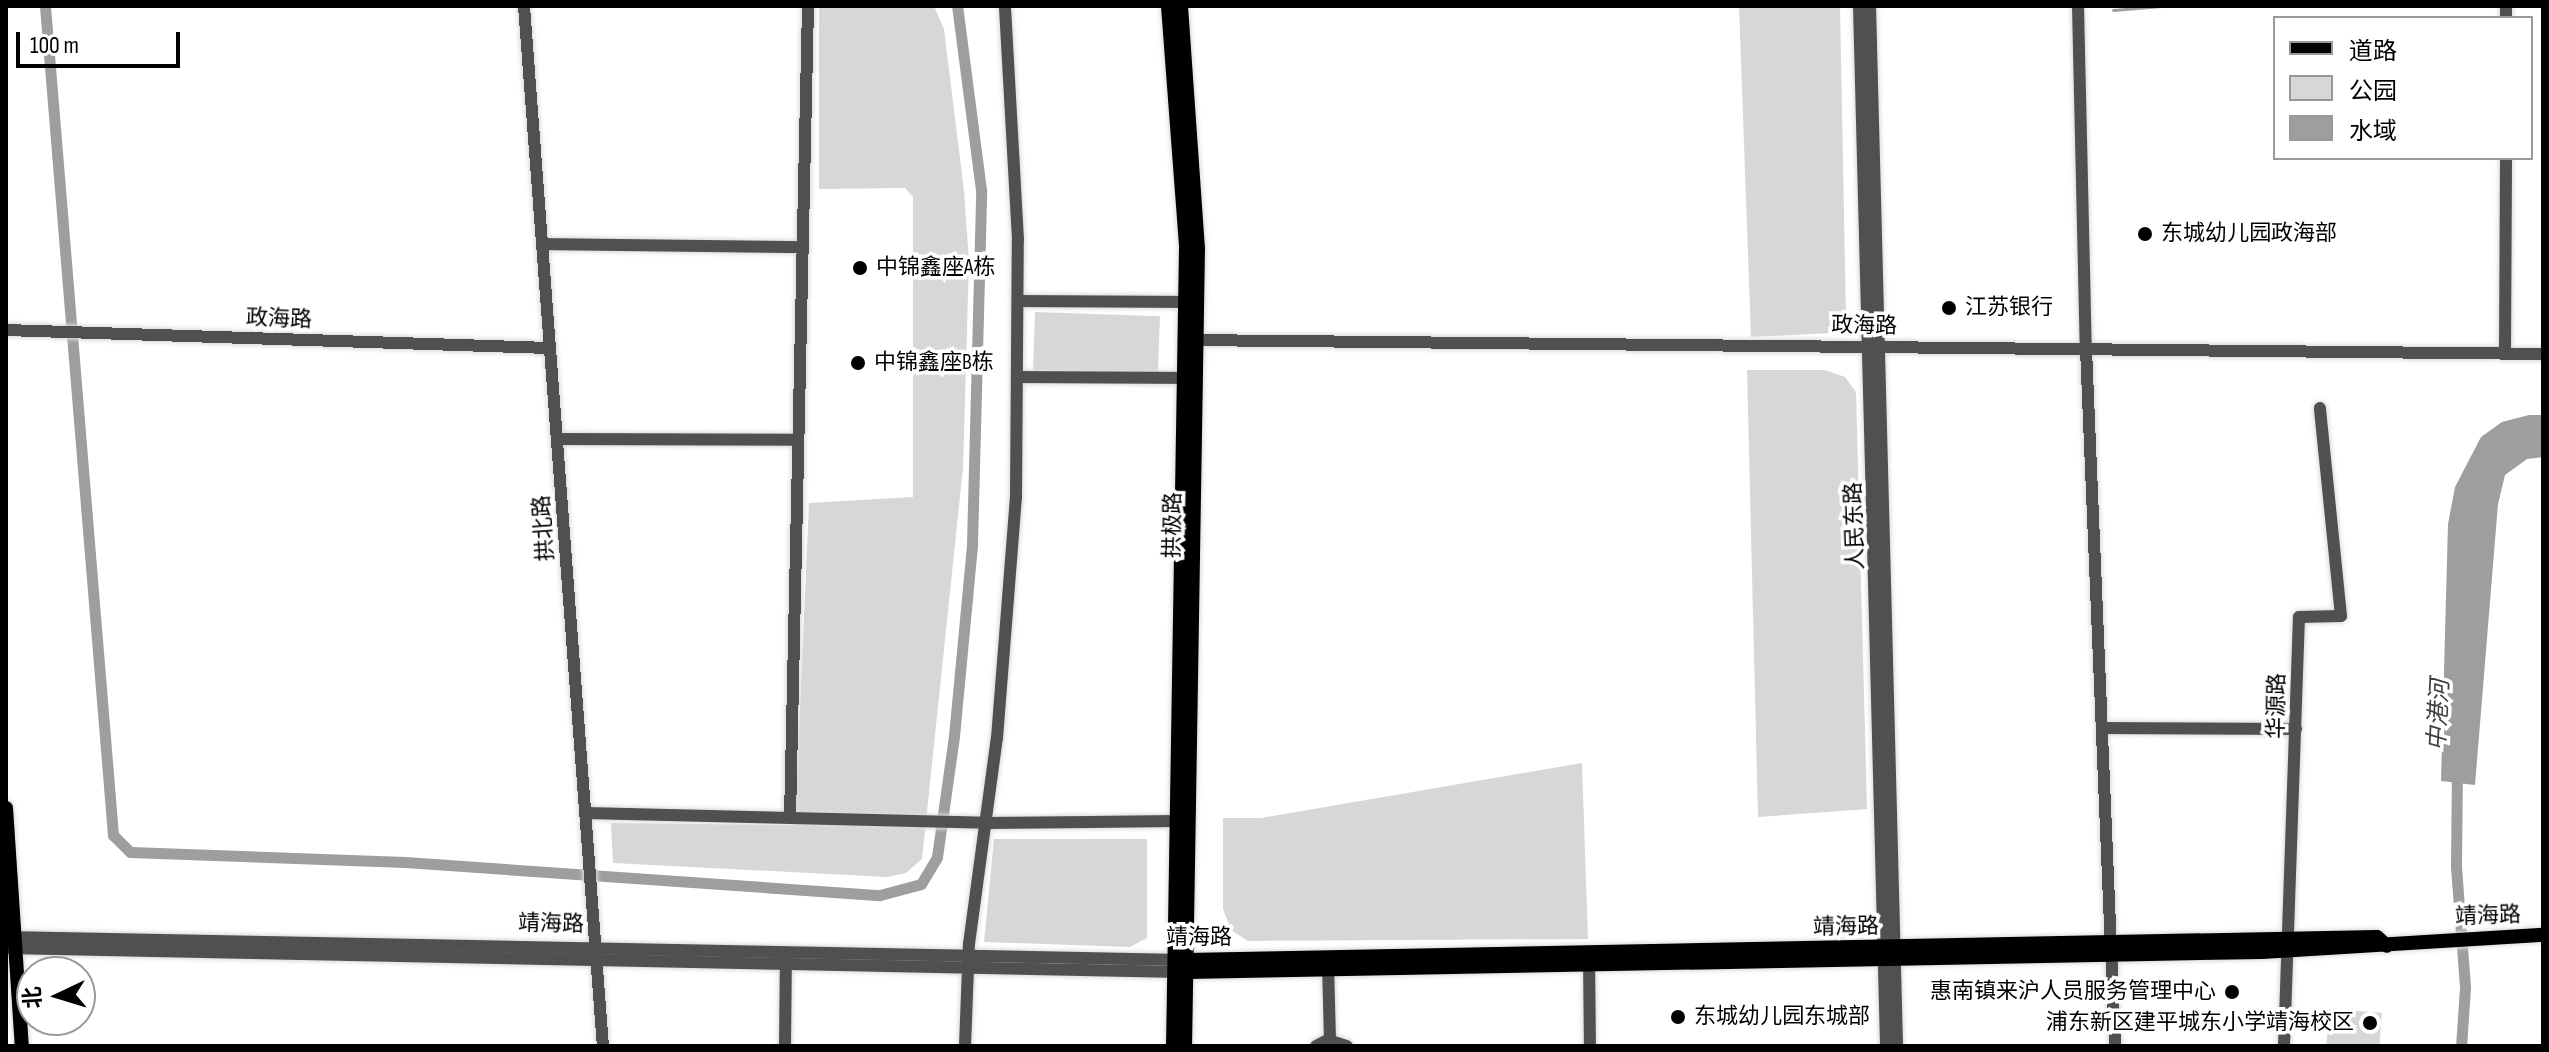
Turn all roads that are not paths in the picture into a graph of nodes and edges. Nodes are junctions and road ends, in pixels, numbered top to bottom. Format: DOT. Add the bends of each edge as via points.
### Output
graph roads {
  1 [pos="524,6"];
  2 [pos="808,6"];
  3 [pos="1005,6"];
  4 [pos="1168,6"];
  5 [pos="1181,6"];
  6 [pos="1859,6"];
  7 [pos="1870,6"];
  8 [pos="2078,6"];
  9 [pos="2506,160"];
  10 [pos="542,244"];
  11 [pos="803,247"];
  12 [pos="1019,301"];
  13 [pos="1192,302"];
  14 [pos="6,330"];
  15 [pos="1191,340"];
  16 [pos="1875,346"];
  17 [pos="550,348"];
  18 [pos="2086,348"];
  19 [pos="2505,353"];
  20 [pos="2543,354"];
  21 [pos="1019,377"];
  22 [pos="1191,378"];
  23 [pos="2320,408"];
  24 [pos="557,439"];
  25 [pos="798,440"];
  26 [pos="2102,728"];
  27 [pos="2296,729"];
  28 [pos="6,808"];
  29 [pos="586,813"];
  30 [pos="790,818"];
  31 [pos="1177,821"];
  32 [pos="986,823"];
  33 [pos="2543,936"];
  34 [pos="11,943"];
  35 [pos="2291,946"];
  36 [pos="2111,950"];
  37 [pos="596,952"];
  38 [pos="1890,955"];
  39 [pos="786,957"];
  40 [pos="1589,960"];
  41 [pos="968,961"];
  42 [pos="1328,964"];
  43 [pos="1181,966"];
  44 [pos="1330,1040"];
  45 [pos="22,1046"];
  46 [pos="603,1046"];
  47 [pos="785,1046"];
  48 [pos="965,1046"];
  49 [pos="1173,1046"];
  50 [pos="1185,1046"];
  51 [pos="1316,1046"];
  52 [pos="1347,1046"];
  53 [pos="1590,1046"];
  54 [pos="1886,1046"];
  55 [pos="1897,1046"];
  56 [pos="2115,1046"];
  57 [pos="2284,1046"];
  1 -- 10 [label="street, 拱北路"];
  2 -- 11 [label="street"];
  3 -- 12 [label="street"];
  4 -- 13 [label="main road, 拱极路"];
  5 -- 13 [label="main road, 拱极路" via="1196,167"];
  6 -- 16 [label="street, 人民东路"];
  7 -- 16 [label="street, 人民东路"];
  8 -- 18 [label="street"];
  9 -- 19 [label="street"];
  10 -- 11 [label="street"];
  10 -- 17 [label="street, 拱北路"];
  11 -- 25 [label="street"];
  12 -- 13 [label="street"];
  12 -- 21 [label="street"];
  13 -- 15 [label="main road, 拱极路"];
  14 -- 17 [label="street, 政海路"];
  15 -- 16 [label="street, 政海路"];
  15 -- 22 [label="main road, 拱极路"];
  16 -- 18 [label="street, 政海路"];
  16 -- 38 [label="street, 人民东路"];
  17 -- 24 [label="street, 拱北路"];
  18 -- 19 [label="street, 政海路"];
  18 -- 26 [label="street"];
  19 -- 20 [label="street, 政海路"];
  21 -- 22 [label="street"];
  21 -- 32 [label="street" via="1012,582"];
  22 -- 31 [label="main road, 拱极路"];
  22 -- 43 [label="main road, 拱极路"];
  23 -- 27 [label="street, 华源路" via="2341,616 2299,617"];
  24 -- 25 [label="street"];
  24 -- 29 [label="street, 拱北路"];
  25 -- 30 [label="street"];
  26 -- 27 [label="street"];
  26 -- 36 [label="street"];
  27 -- 35 [label="street, 华源路"];
  28 -- 34 [label="main road"];
  29 -- 30 [label="street"];
  29 -- 37 [label="street, 拱北路"];
  30 -- 32 [label="street"];
  31 -- 32 [label="street"];
  31 -- 43 [label="main road, 拱极路"];
  32 -- 41 [label="street"];
  33 -- 35 [label="main road, 靖海路" via="2387,946 2377,937"];
  34 -- 37 [label="street, 靖海路"];
  34 -- 45 [label="main road"];
  35 -- 36 [label="main road, 靖海路"];
  35 -- 57 [label="street, 华源路"];
  36 -- 38 [label="main road, 靖海路"];
  36 -- 56 [label="street"];
  37 -- 39 [label="street, 靖海路"];
  37 -- 46 [label="street, 拱北路"];
  38 -- 40 [label="main road, 靖海路"];
  38 -- 54 [label="street, 人民东路"];
  38 -- 55 [label="street, 人民东路"];
  39 -- 41 [label="street, 靖海路"];
  39 -- 47 [label="street"];
  40 -- 42 [label="main road, 靖海路"];
  40 -- 53 [label="street"];
  41 -- 43 [label="street, 靖海路"];
  41 -- 48 [label="street"];
  42 -- 43 [label="main road, 靖海路"];
  42 -- 44 [label="street"];
  43 -- 49 [label="main road, 拱极路"];
  43 -- 50 [label="main road, 拱极路"];
  44 -- 51 [label="street"];
  44 -- 52 [label="street"];
}
